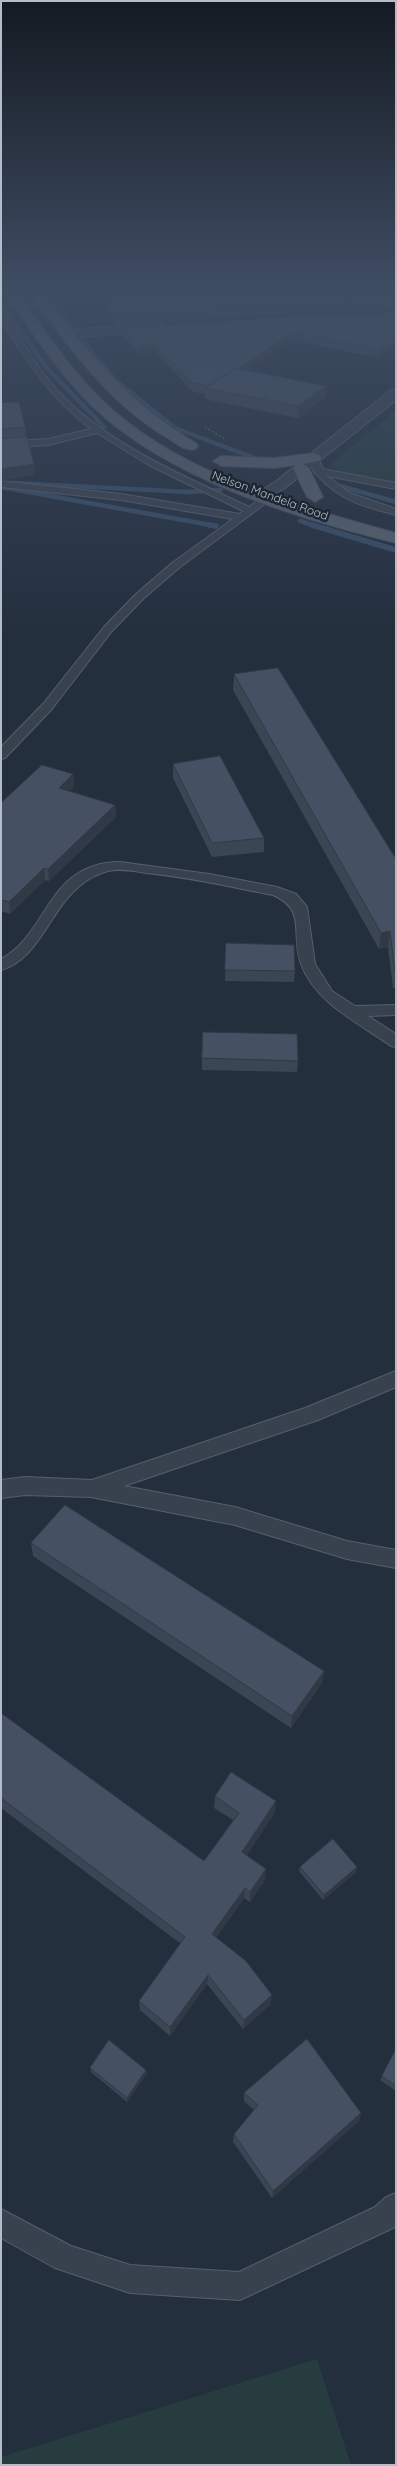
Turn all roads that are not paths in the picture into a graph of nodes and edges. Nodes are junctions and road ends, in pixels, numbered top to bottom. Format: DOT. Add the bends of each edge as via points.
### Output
graph roads {
  1 [pos="67,404"];
  2 [pos="98,404"];
  3 [pos="131,404"];
  4 [pos="383,404"];
  5 [pos="98,430"];
  6 [pos="1,445"];
  7 [pos="221,461"];
  8 [pos="315,464"];
  9 [pos="301,468"];
  10 [pos="1,484"];
  11 [pos="280,485"];
  12 [pos="396,486"];
  13 [pos="266,496"];
  14 [pos="315,497"];
  15 [pos="396,512"];
  16 [pos="245,514"];
  17 [pos="396,522"];
  18 [pos="396,538"];
  19 [pos="1,755"];
  20 [pos="1,965"];
  21 [pos="396,1010"];
  22 [pos="351,1011"];
  23 [pos="396,1042"];
  24 [pos="396,1379"];
  25 [pos="1,1488"];
  26 [pos="91,1488"];
  27 [pos="396,1559"];
  28 [pos="396,2207"];
  29 [pos="1,2223"];
  1 -- 5 [label="lane"];
  2 -- 13 [label="main road, Nelson Mandela Road" via="140,436 177,458 210,475"];
  3 -- 7 [label="main road, Nelson Mandela Road" via="185,443"];
  4 -- 8 [label="street"];
  5 -- 6 [label="lane" via="48,442"];
  5 -- 16 [label="lane"];
  7 -- 8 [label="main road"];
  7 -- 11 [label="main road, Nelson Mandela Road"];
  8 -- 9 [label="street"];
  8 -- 12 [label="lane"];
  8 -- 15 [label="lane" via="332,487 347,496"];
  9 -- 11 [label="street"];
  9 -- 14 [label="main road"];
  10 -- 16 [label="lane"];
  11 -- 13 [label="street"];
  11 -- 14 [label="main road, Nelson Mandela Road"];
  13 -- 16 [label="lane"];
  13 -- 18 [label="main road, Nelson Mandela Road"];
  14 -- 17 [label="main road, Nelson Mandela Road"];
  16 -- 19 [label="lane" via="140,596 108,629 47,707"];
  20 -- 22 [label="lane" via="8,963 32,940 58,900 89,874 108,867 159,869 291,896 300,906 308,964 328,994"];
  21 -- 22 [label="lane"];
  22 -- 23 [label="lane"];
  24 -- 26 [label="lane" via="311,1414"];
  25 -- 26 [label="lane"];
  26 -- 27 [label="lane" via="236,1516 347,1550"];
  28 -- 29 [label="lane" via="385,2217 240,2286 130,2279 65,2258"];
}
